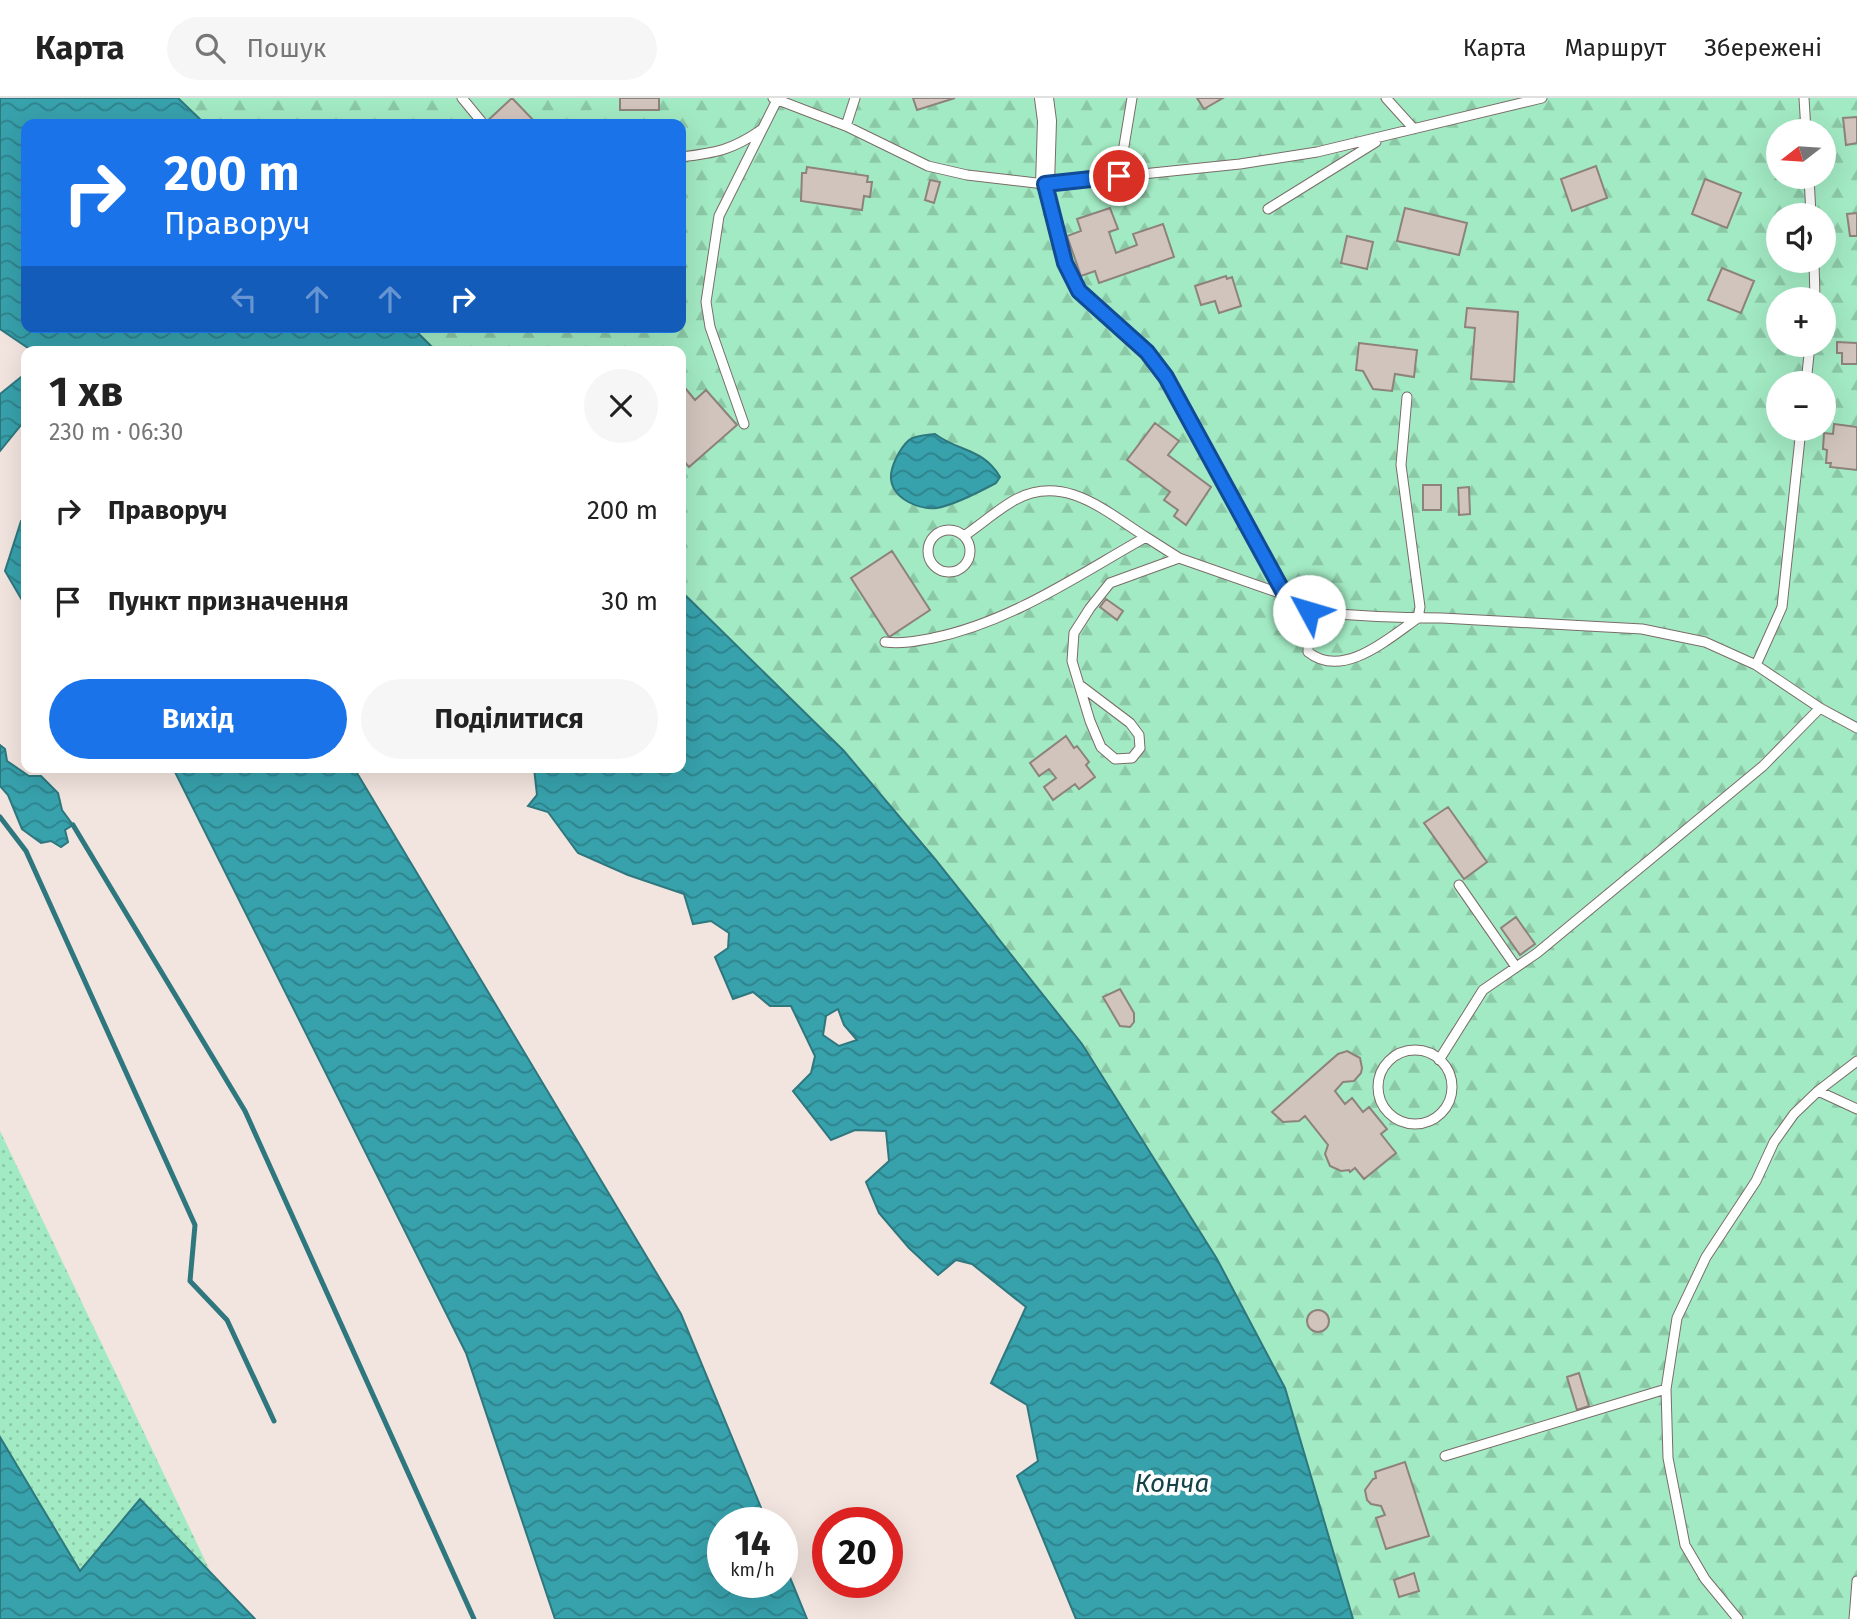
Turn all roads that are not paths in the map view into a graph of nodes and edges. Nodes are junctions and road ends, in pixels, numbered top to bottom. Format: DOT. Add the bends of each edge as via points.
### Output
graph roads {
  1 [pos="462,98"];
  2 [pos="855,98"];
  3 [pos="1045,98"];
  4 [pos="1132,98"];
  5 [pos="1386,98"];
  6 [pos="1542,98"];
  7 [pos="1804,98"];
  8 [pos="775,99"];
  9 [pos="479,119"];
  10 [pos="1805,119"];
  11 [pos="846,125"];
  12 [pos="763,129"];
  13 [pos="1414,129"];
  14 [pos="1384,137"];
  15 [pos="686,156"];
  16 [pos="1119,176"];
  17 [pos="1045,184"];
  18 [pos="1268,209"];
  19 [pos="1407,397"];
  20 [pos="744,424"];
  21 [pos="1800,441"];
  22 [pos="964,536"];
  23 [pos="1146,537"];
  24 [pos="1179,558"];
  25 [pos="1285,595"];
  26 [pos="1309,611"];
  27 [pos="1418,618"];
  28 [pos="886,642"];
  29 [pos="1756,665"];
  30 [pos="1081,687"];
  31 [pos="1820,708"];
  32 [pos="1857,728"];
  33 [pos="1459,886"];
  34 [pos="1516,967"];
  35 [pos="1439,1060"];
  36 [pos="1857,1061"];
  37 [pos="1818,1091"];
  38 [pos="1857,1109"];
  39 [pos="1666,1389"];
  40 [pos="1445,1456"];
  41 [pos="1857,1581"];
  42 [pos="1738,1619"];
  43 [pos="1854,1619"];
  1 -- 9 [label="lane"];
  2 -- 11 [label="lane"];
  3 -- 17 [label="street"];
  4 -- 16 [label="lane"];
  5 -- 13 [label="lane"];
  6 -- 13 [label="lane"];
  7 -- 10 [label="lane"];
  8 -- 11 [label="lane"];
  8 -- 12 [label="lane"];
  11 -- 17 [label="lane" via="929,166"];
  12 -- 15 [label="lane" via="718,153"];
  12 -- 20 [label="lane" via="719,216 706,302 709,327"];
  13 -- 14 [label="lane"];
  14 -- 16 [label="lane" via="1240,164"];
  14 -- 18 [label="lane"];
  16 -- 17 [label="lane"];
  17 -- 25 [label="lane" via="1065,263 1079,291 1147,352 1166,377"];
  19 -- 27 [label="lane" via="1401,465"];
  21 -- 29 [label="lane" via="1782,607"];
  22 -- 22 [label="lane" via="970,548 963,567 944,571 932,564 929,543 938,533 952,530"];
  22 -- 23 [label="lane" via="1014,500 1043,489 1080,495"];
  23 -- 24 [label="lane"];
  23 -- 28 [label="lane" via="1006,615 959,632 900,644"];
  24 -- 25 [label="lane"];
  24 -- 30 [label="lane" via="1110,583 1090,608 1074,632 1073,661"];
  25 -- 26 [label="lane"];
  26 -- 27 [label="lane"];
  26 -- 27 [label="lane" via="1307,652 1315,658 1346,661"];
  27 -- 29 [label="lane" via="1642,629 1705,642"];
  29 -- 31 [label="lane"];
  30 -- 30 [label="lane" via="1130,723 1139,736 1140,748 1132,758 1115,760 1101,747"];
  31 -- 32 [label="lane"];
  31 -- 34 [label="lane" via="1763,766"];
  33 -- 34 [label="lane"];
  34 -- 35 [label="lane" via="1483,990"];
  35 -- 35 [label="lane" via="1452,1088 1444,1111 1423,1124 1398,1121 1388,1113 1381,1103 1378,1080 1391,1059 1412,1050"];
  36 -- 37 [label="lane"];
  37 -- 38 [label="lane"];
  37 -- 39 [label="lane" via="1774,1142 1756,1181 1706,1257 1677,1318"];
  39 -- 40 [label="lane"];
  39 -- 42 [label="lane" via="1668,1458 1685,1545 1705,1579"];
  41 -- 43 [label="lane"];
}
